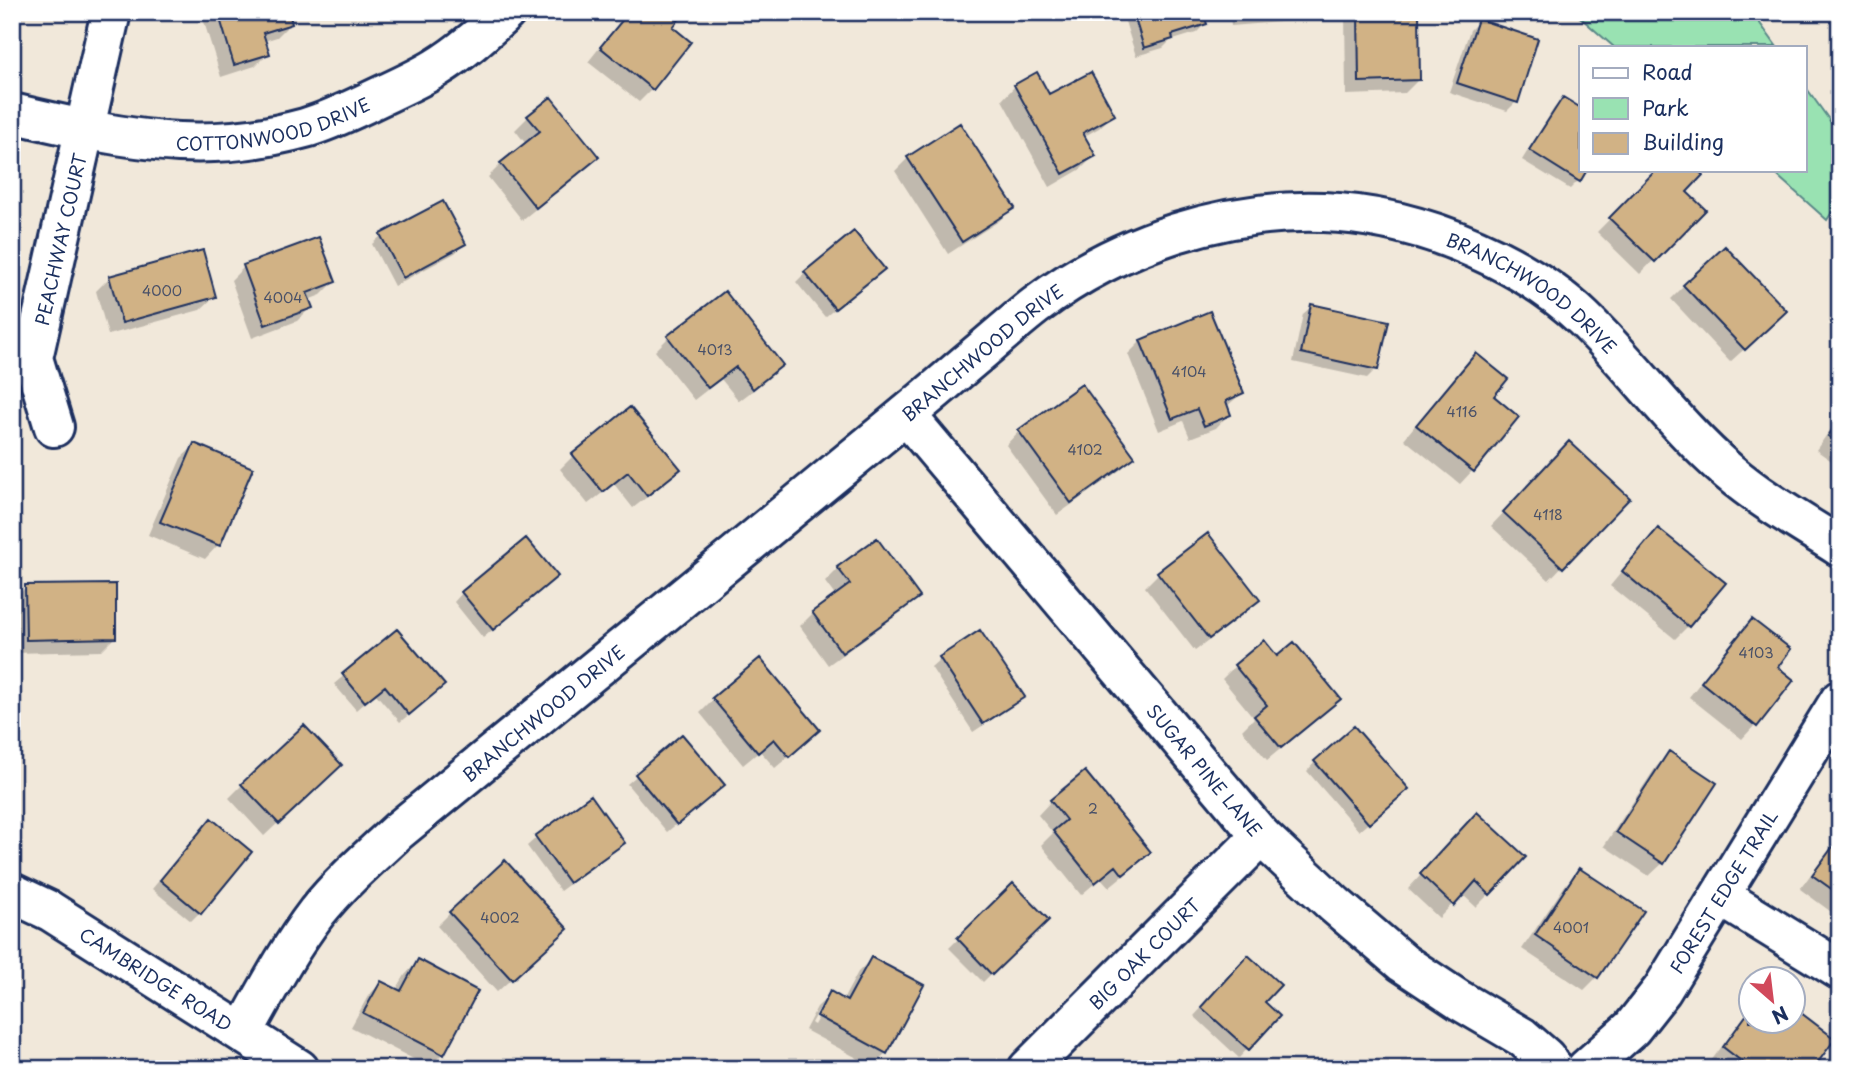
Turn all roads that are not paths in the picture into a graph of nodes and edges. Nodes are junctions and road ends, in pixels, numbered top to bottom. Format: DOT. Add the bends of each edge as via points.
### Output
graph roads {
  1 [pos="111,12"];
  2 [pos="506,12"];
  3 [pos="12,113"];
  4 [pos="84,130"];
  5 [pos="906,415"];
  6 [pos="54,427"];
  7 [pos="1840,547"];
  8 [pos="1840,700"];
  9 [pos="1261,836"];
  10 [pos="12,893"];
  11 [pos="1720,896"];
  12 [pos="1840,970"];
  13 [pos="243,1033"];
  14 [pos="299,1069"];
  15 [pos="1028,1069"];
  16 [pos="1554,1069"];
  17 [pos="1586,1069"];
  1 -- 4 [label="street, PEACHWAY COURT"];
  2 -- 4 [label="street, COTTONWOOD DRIVE" via="436,68 306,128 218,142 178,142"];
  3 -- 4 [label="street, COTTONWOOD DRIVE"];
  4 -- 6 [label="street, PEACHWAY COURT" via="33,358"];
  5 -- 7 [label="street, BRANCHWOOD DRIVE" via="1036,305 1120,255 1226,220 1269,213 1357,214 1455,239 1543,285 1580,315 1729,472"];
  5 -- 9 [label="street, SUGAR PINE LANE"];
  5 -- 13 [label="street, BRANCHWOOD DRIVE" via="398,831 343,882 295,943"];
  8 -- 11 [label="street, FOREST EDGE TRAIL"];
  9 -- 15 [label="street, BIG OAK COURT"];
  9 -- 16 [label="street, SUGAR PINE LANE" via="1403,962 1522,1037"];
  10 -- 13 [label="street, CAMBRIDGE ROAD" via="50,911"];
  11 -- 12 [label="street"];
  11 -- 17 [label="street, FOREST EDGE TRAIL" via="1662,990 1632,1028"];
  13 -- 14 [label="street, CAMBRIDGE ROAD"];
}
